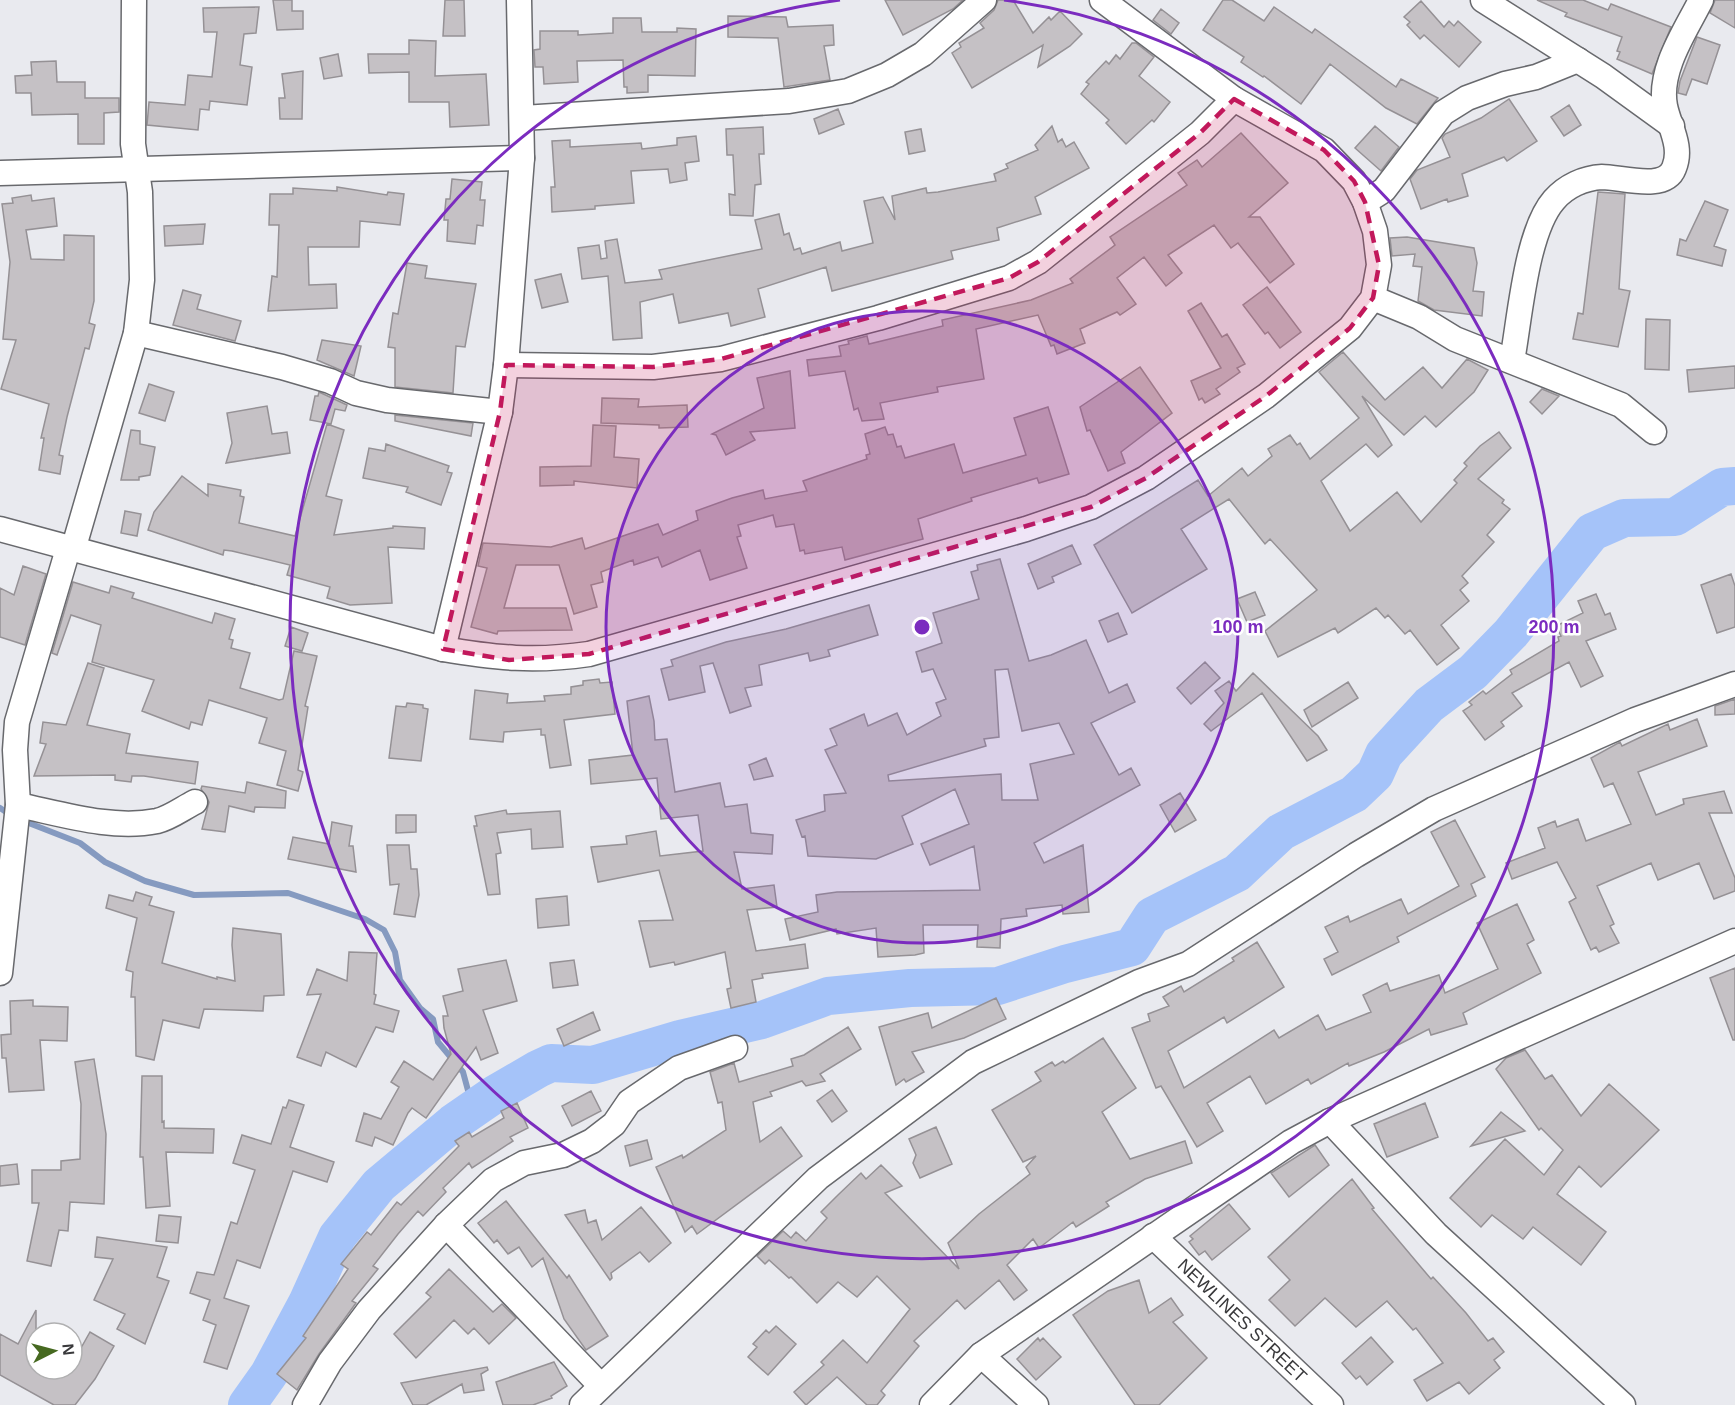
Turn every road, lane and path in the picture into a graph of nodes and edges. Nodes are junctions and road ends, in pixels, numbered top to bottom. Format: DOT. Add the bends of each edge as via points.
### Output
graph roads {
  1 [pos="134,0"];
  2 [pos="519,0"];
  3 [pos="984,0"];
  4 [pos="1102,0"];
  5 [pos="1483,0"];
  6 [pos="1701,0"];
  7 [pos="1578,60"];
  8 [pos="1234,99"];
  9 [pos="523,118"];
  10 [pos="1672,126"];
  11 [pos="522,158"];
  12 [pos="135,167"];
  13 [pos="0,173"];
  14 [pos="1365,202"];
  15 [pos="1373,298"];
  16 [pos="136,333"];
  17 [pos="1512,362"];
  18 [pos="506,365"];
  19 [pos="500,412"];
  20 [pos="1654,432"];
  21 [pos="0,529"];
  22 [pos="71,550"];
  23 [pos="442,649"];
  24 [pos="1735,684"];
  25 [pos="195,802"];
  26 [pos="18,805"];
  27 [pos="1735,941"];
  28 [pos="0,973"];
  29 [pos="735,1048"];
  30 [pos="1330,1121"];
  31 [pos="446,1225"];
  32 [pos="1153,1236"];
  33 [pos="981,1355"];
  34 [pos="600,1385"];
  35 [pos="305,1405"];
  36 [pos="582,1405"];
  37 [pos="932,1405"];
  38 [pos="1036,1405"];
  39 [pos="1331,1405"];
  40 [pos="1623,1405"];
  1 -- 12 [label="street"];
  2 -- 9 [label="street"];
  3 -- 9 [label="street" via="923,54 848,91 789,101"];
  4 -- 8 [label="street"];
  5 -- 7 [label="street"];
  6 -- 10 [label="street" via="1674,53 1665,84 1665,106"];
  7 -- 10 [label="street"];
  7 -- 14 [label="street" via="1467,98 1443,113 1384,190"];
  8 -- 14 [label="street" via="1324,150 1354,181"];
  8 -- 18 [label="street" via="1200,133 1056,248 1009,278 878,318 721,359 653,367"];
  9 -- 11 [label="street"];
  10 -- 17 [label="street" via="1675,168 1668,177 1656,181 1600,177 1568,185 1553,200 1537,228"];
  11 -- 12 [label="street"];
  11 -- 18 [label="street"];
  12 -- 13 [label="street"];
  12 -- 16 [label="street" via="140,192 142,280"];
  14 -- 15 [label="street" via="1375,231 1379,265"];
  15 -- 17 [label="street"];
  15 -- 23 [label="street" via="1350,328 1266,396 1146,478 1091,507 589,654 509,660"];
  16 -- 19 [label="street" via="282,367 387,400"];
  16 -- 22 [label="street"];
  17 -- 20 [label="street" via="1621,405"];
  18 -- 19 [label="street"];
  19 -- 23 [label="street"];
  21 -- 22 [label="street"];
  22 -- 23 [label="street"];
  22 -- 26 [label="street" via="17,722"];
  24 -- 34 [label="street" via="1635,720 1434,809 1188,964 1138,982 973,1062 818,1178"];
  25 -- 26 [label="street" via="160,820 137,824"];
  26 -- 28 [label="street"];
  27 -- 30 [label="street"];
  29 -- 31 [label="street" via="679,1068 629,1102 614,1124 592,1141 563,1155 524,1163 493,1180"];
  30 -- 32 [label="street" via="1282,1148"];
  30 -- 40 [label="street" via="1436,1234"];
  31 -- 34 [label="street"];
  31 -- 35 [label="street" via="369,1311 330,1362"];
  32 -- 33 [label="street"];
  32 -- 39 [label="street, NEWLINES STREET"];
  33 -- 37 [label="street"];
  33 -- 38 [label="street"];
  34 -- 36 [label="street"];
}
